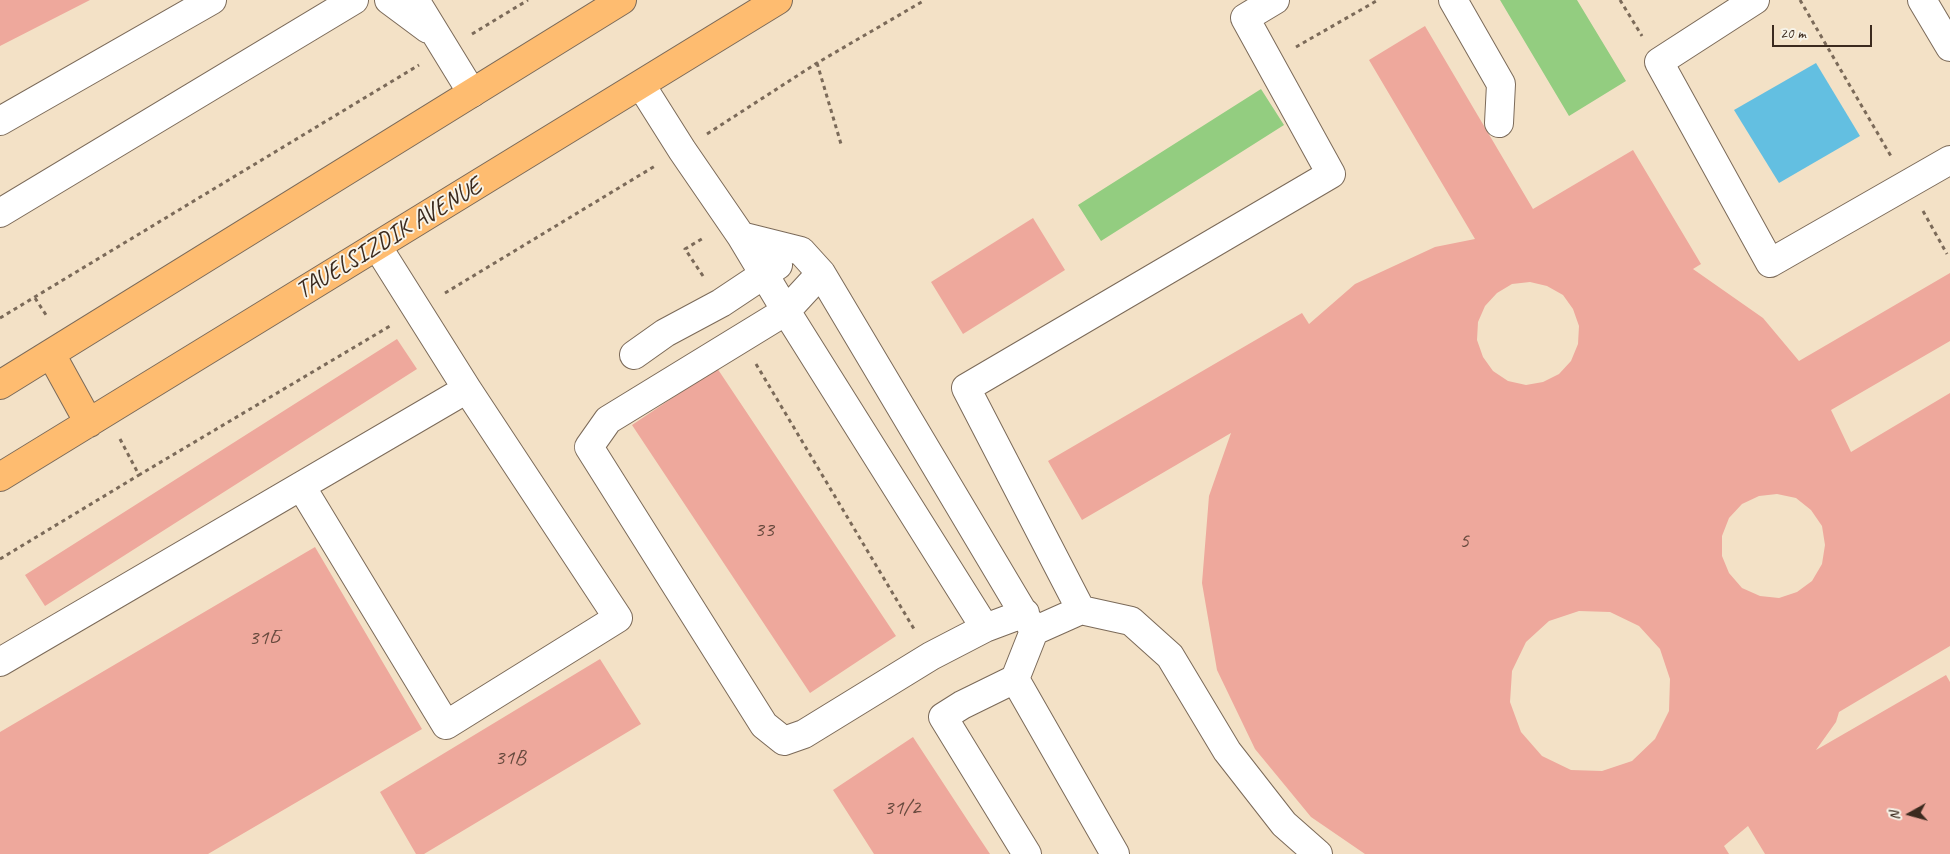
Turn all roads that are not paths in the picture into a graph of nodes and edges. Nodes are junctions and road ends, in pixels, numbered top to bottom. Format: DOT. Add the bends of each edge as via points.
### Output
graph roads {
  1 [pos="212,0"];
  2 [pos="354,0"];
  3 [pos="389,0"];
  4 [pos="415,0"];
  5 [pos="622,0"];
  6 [pos="778,0"];
  7 [pos="1275,0"];
  8 [pos="1453,0"];
  9 [pos="1755,0"];
  10 [pos="1922,0"];
  11 [pos="440,42"];
  12 [pos="1950,47"];
  13 [pos="640,85"];
  14 [pos="472,93"];
  15 [pos="0,121"];
  16 [pos="1499,123"];
  17 [pos="1950,160"];
  18 [pos="0,213"];
  19 [pos="736,229"];
  20 [pos="377,246"];
  21 [pos="801,250"];
  22 [pos="764,274"];
  23 [pos="821,274"];
  24 [pos="786,311"];
  25 [pos="50,354"];
  26 [pos="634,356"];
  27 [pos="0,385"];
  28 [pos="467,389"];
  29 [pos="97,418"];
  30 [pos="0,477"];
  31 [pos="301,486"];
  32 [pos="1081,610"];
  33 [pos="1030,622"];
  34 [pos="985,628"];
  35 [pos="0,662"];
  36 [pos="1015,679"];
  37 [pos="1027,854"];
  38 [pos="1114,854"];
  39 [pos="1318,854"];
  1 -- 15 [label="lane"];
  2 -- 18 [label="lane"];
  3 -- 11 [label="lane"];
  4 -- 11 [label="lane"];
  5 -- 14 [label="main road"];
  6 -- 13 [label="main road, TAUELSIZDIK AVENUE"];
  7 -- 32 [label="lane" via="1245,18 1331,174 966,388"];
  8 -- 16 [label="lane" via="1501,84"];
  9 -- 17 [label="lane" via="1659,62 1770,263"];
  10 -- 12 [label="lane"];
  11 -- 14 [label="lane"];
  13 -- 19 [label="lane"];
  13 -- 20 [label="main road, TAUELSIZDIK AVENUE"];
  14 -- 25 [label="main road"];
  19 -- 21 [label="lane"];
  19 -- 22 [label="lane"];
  20 -- 28 [label="lane"];
  20 -- 29 [label="main road, TAUELSIZDIK AVENUE"];
  21 -- 22 [label="lane"];
  21 -- 23 [label="lane"];
  22 -- 24 [label="lane"];
  22 -- 26 [label="lane" via="721,303 665,333"];
  23 -- 24 [label="lane"];
  23 -- 33 [label="lane"];
  24 -- 34 [label="lane"];
  24 -- 34 [label="lane" via="608,420 589,447 764,725 784,742 804,734 931,656"];
  25 -- 27 [label="main road"];
  25 -- 29 [label="main road"];
  28 -- 31 [label="lane"];
  28 -- 31 [label="lane" via="618,618 446,725"];
  29 -- 30 [label="main road, TAUELSIZDIK AVENUE"];
  31 -- 35 [label="lane"];
  32 -- 33 [label="lane"];
  32 -- 39 [label="lane" via="1131,621 1170,656 1227,751 1284,824"];
  33 -- 34 [label="lane"];
  33 -- 36 [label="lane"];
  36 -- 37 [label="lane" via="944,717"];
  36 -- 38 [label="lane"];
}
